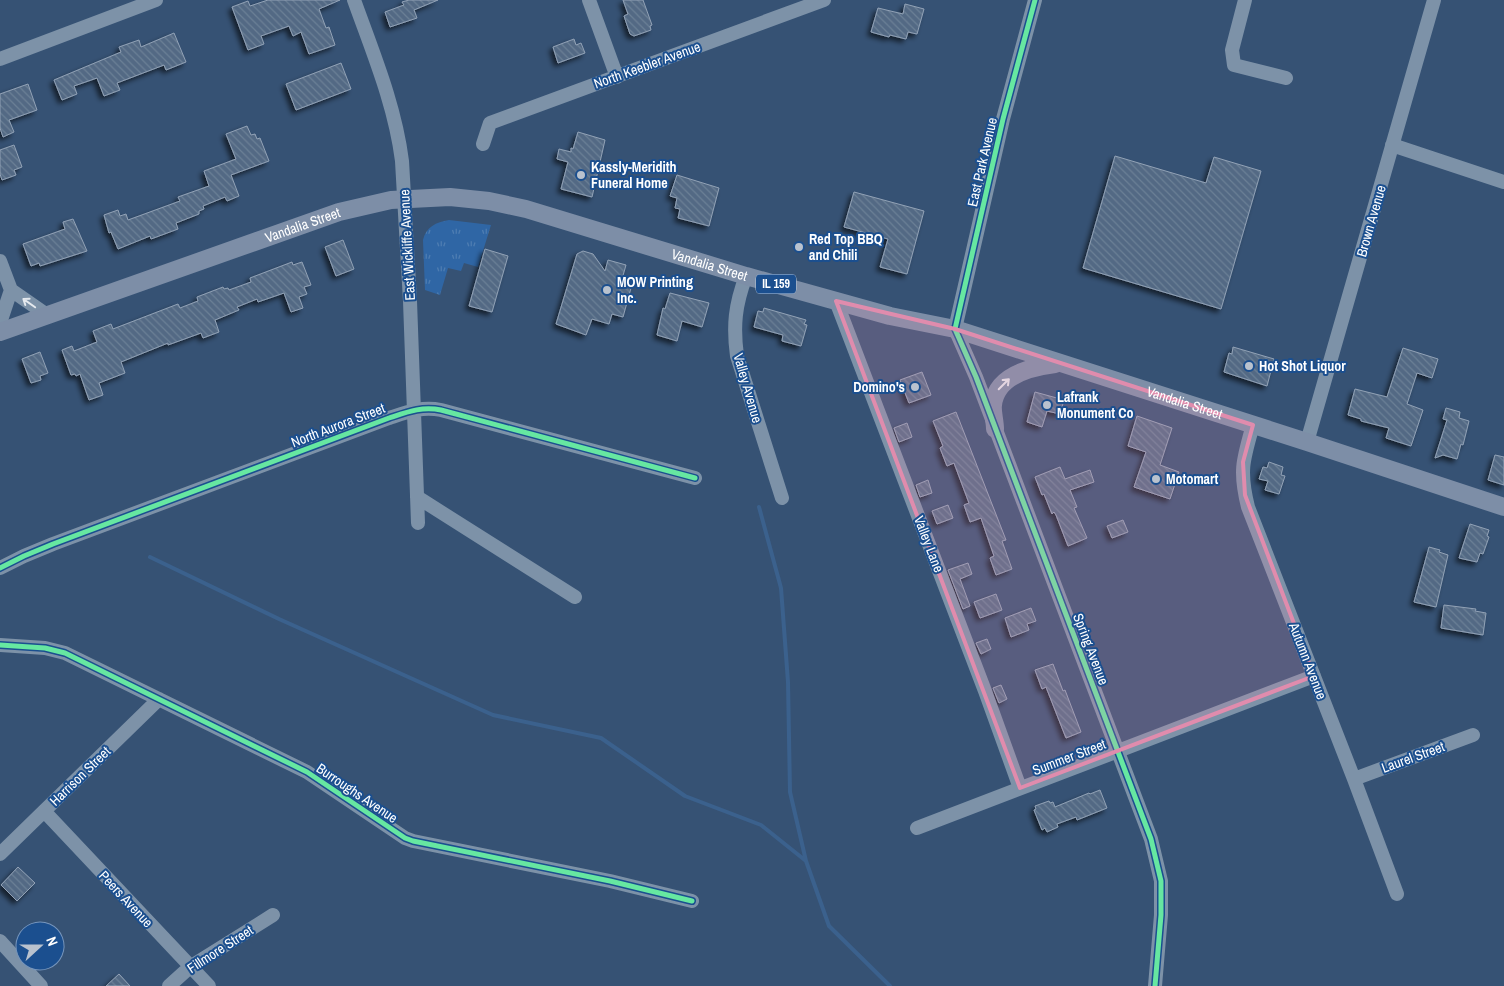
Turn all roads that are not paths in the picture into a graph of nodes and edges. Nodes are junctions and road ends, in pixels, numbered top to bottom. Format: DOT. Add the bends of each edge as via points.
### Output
graph roads {
  1 [pos="156,0"];
  2 [pos="354,0"];
  3 [pos="589,0"];
  4 [pos="824,0"];
  5 [pos="1035,0"];
  6 [pos="1245,0"];
  7 [pos="1434,0"];
  8 [pos="0,59"];
  9 [pos="616,77"];
  10 [pos="1286,78"];
  11 [pos="483,144"];
  12 [pos="1392,145"];
  13 [pos="1504,182"];
  14 [pos="405,199"];
  15 [pos="0,261"];
  16 [pos="746,276"];
  17 [pos="11,290"];
  18 [pos="836,301"];
  19 [pos="47,315"];
  20 [pos="0,323"];
  21 [pos="956,330"];
  22 [pos="0,332"];
  23 [pos="1060,364"];
  24 [pos="414,410"];
  25 [pos="1253,425"];
  26 [pos="995,429"];
  27 [pos="1307,442"];
  28 [pos="695,478"];
  29 [pos="417,497"];
  30 [pos="782,498"];
  31 [pos="1504,507"];
  32 [pos="418,523"];
  33 [pos="0,568"];
  34 [pos="575,597"];
  35 [pos="0,645"];
  36 [pos="1314,676"];
  37 [pos="159,699"];
  38 [pos="1473,735"];
  39 [pos="1118,751"];
  40 [pos="1354,779"];
  41 [pos="1020,788"];
  42 [pos="44,811"];
  43 [pos="917,828"];
  44 [pos="0,854"];
  45 [pos="1397,894"];
  46 [pos="692,900"];
  47 [pos="273,915"];
  48 [pos="1,943"];
  49 [pos="190,967"];
  50 [pos="41,986"];
  51 [pos="169,986"];
  52 [pos="209,986"];
  53 [pos="1154,986"];
  1 -- 8 [label="street"];
  2 -- 14 [label="street, East Wickliffe Avenue" via="394,116 400,141"];
  3 -- 9 [label="street"];
  4 -- 9 [label="street, North Keebler Avenue"];
  5 -- 21 [label="street, East Park Avenue" via="1003,119"];
  6 -- 10 [label="street" via="1232,50 1234,65"];
  7 -- 12 [label="street, Brown Avenue"];
  9 -- 11 [label="street, North Keebler Avenue" via="490,123"];
  12 -- 13 [label="street"];
  12 -- 27 [label="street, Brown Avenue"];
  14 -- 16 [label="main road, Vandalia Street / IL 159" via="450,197 507,204"];
  14 -- 19 [label="main road, Vandalia Street / IL 159" via="357,207 312,220"];
  14 -- 24 [label="street, East Wickliffe Avenue"];
  15 -- 17 [label="street"];
  16 -- 18 [label="main road, Vandalia Street / IL 159"];
  16 -- 30 [label="street, Valley Avenue" via="735,311 737,356"];
  19 -- 17 [label="street, one-way"];
  17 -- 20 [label="street"];
  18 -- 21 [label="main road, Vandalia Street / IL 159"];
  18 -- 41 [label="street, Valley Lane"];
  19 -- 22 [label="main road, Vandalia Street / IL 159"];
  21 -- 23 [label="main road, Vandalia Street / IL 159"];
  21 -- 26 [label="street, Spring Avenue"];
  23 -- 25 [label="main road, Vandalia Street / IL 159"];
  26 -- 23 [label="main road, one-way" via="993,406 1000,387 1014,375 1037,366"];
  24 -- 28 [label="street, North Aurora Street" via="442,410"];
  24 -- 29 [label="street, East Wickliffe Avenue"];
  24 -- 33 [label="street, North Aurora Street" via="53,544"];
  25 -- 27 [label="main road, Vandalia Street / IL 159"];
  25 -- 36 [label="street, Autumn Avenue" via="1243,462 1247,501"];
  26 -- 39 [label="street, Spring Avenue"];
  27 -- 31 [label="main road, Vandalia Street / IL 159"];
  29 -- 32 [label="street, East Wickliffe Avenue"];
  29 -- 34 [label="street"];
  35 -- 37 [label="street, Burroughs Avenue" via="66,653"];
  36 -- 39 [label="street, Summer Street"];
  36 -- 40 [label="street, Autumn Avenue"];
  37 -- 42 [label="street, Harrison Street"];
  37 -- 46 [label="street, Burroughs Avenue" via="307,772 405,838"];
  38 -- 40 [label="street, Laurel Street"];
  39 -- 41 [label="street, Summer Street"];
  39 -- 53 [label="street, Spring Avenue" via="1151,839 1161,881"];
  40 -- 45 [label="street, Autumn Avenue"];
  41 -- 43 [label="street, Summer Street"];
  42 -- 44 [label="street, Harrison Street"];
  42 -- 49 [label="street, Peers Avenue"];
  47 -- 49 [label="street, Fillmore Street"];
  48 -- 50 [label="street"];
  49 -- 51 [label="street, Fillmore Street"];
  49 -- 52 [label="street, Peers Avenue"];
}
